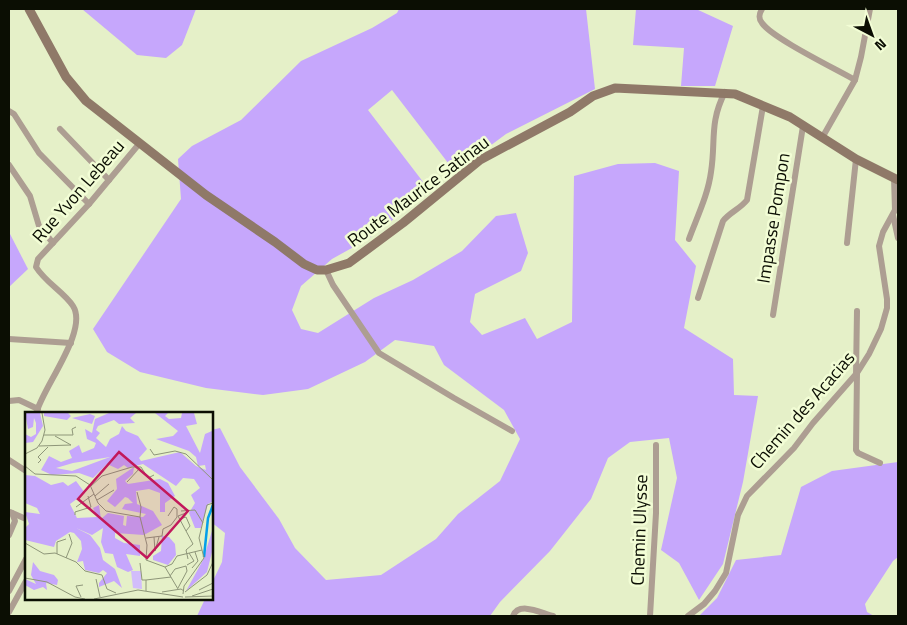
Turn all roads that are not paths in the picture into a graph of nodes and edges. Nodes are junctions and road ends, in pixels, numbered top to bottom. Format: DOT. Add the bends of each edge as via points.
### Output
graph roads {
  1 [pos="29,9"];
  2 [pos="762,9"];
  3 [pos="870,9"];
  4 [pos="855,80"];
  5 [pos="725,92"];
  6 [pos="763,106"];
  7 [pos="9,111"];
  8 [pos="803,126"];
  9 [pos="60,129"];
  10 [pos="822,138"];
  11 [pos="139,144"];
  12 [pos="856,159"];
  13 [pos="9,165"];
  14 [pos="896,179"];
  15 [pos="109,180"];
  16 [pos="90,204"];
  17 [pos="894,214"];
  18 [pos="898,238"];
  19 [pos="689,239"];
  20 [pos="52,243"];
  21 [pos="847,243"];
  22 [pos="326,270"];
  23 [pos="698,298"];
  24 [pos="857,311"];
  25 [pos="774,315"];
  26 [pos="9,339"];
  27 [pos="70,342"];
  28 [pos="857,374"];
  29 [pos="9,401"];
  30 [pos="37,411"];
  31 [pos="512,431"];
  32 [pos="656,445"];
  33 [pos="9,460"];
  34 [pos="880,463"];
  35 [pos="25,470"];
  36 [pos="10,512"];
  37 [pos="25,519"];
  38 [pos="9,535"];
  39 [pos="25,561"];
  40 [pos="25,583"];
  41 [pos="9,591"];
  42 [pos="9,612"];
  43 [pos="513,616"];
  44 [pos="553,616"];
  45 [pos="650,616"];
  46 [pos="688,616"];
  1 -- 11 [label="main road" via="77,92"];
  2 -- 4 [label="street" via="759,15 761,22 778,36"];
  3 -- 4 [label="street"];
  4 -- 10 [label="street"];
  5 -- 6 [label="main road, Route Maurice Satinau"];
  5 -- 19 [label="street" via="715,118 707,192"];
  5 -- 22 [label="main road, Route Maurice Satinau" via="626,87 593,96 570,112 480,160 349,263"];
  6 -- 8 [label="main road, Route Maurice Satinau"];
  6 -- 23 [label="street" via="747,200 723,221"];
  7 -- 16 [label="street" via="39,153"];
  8 -- 10 [label="main road, Route Maurice Satinau"];
  8 -- 25 [label="street, Impasse Pompon"];
  9 -- 15 [label="street"];
  10 -- 12 [label="main road, Route Maurice Satinau"];
  11 -- 15 [label="street, Rue Yvon Lebeau"];
  11 -- 22 [label="main road" via="304,264"];
  12 -- 14 [label="main road, Route Maurice Satinau"];
  12 -- 21 [label="street"];
  13 -- 20 [label="street" via="30,196 39,226"];
  14 -- 17 [label="street"];
  15 -- 16 [label="street, Rue Yvon Lebeau"];
  16 -- 20 [label="street, Rue Yvon Lebeau"];
  17 -- 18 [label="street"];
  17 -- 28 [label="street, Chemin des Acacias" via="880,239 886,316"];
  20 -- 27 [label="street, Rue Yvon Lebeau" via="36,266 75,309 76,325"];
  22 -- 31 [label="street" via="380,353"];
  24 -- 28 [label="street"];
  26 -- 27 [label="street"];
  27 -- 30 [label="street, Rue Yvon Lebeau"];
  28 -- 34 [label="street" via="856,450"];
  28 -- 46 [label="street, Chemin des Acacias" via="794,448 747,496 738,516 726,573 704,604"];
  29 -- 30 [label="street" via="19,400"];
  32 -- 45 [label="street, Chemin Ulysse"];
  33 -- 35 [label="street"];
  36 -- 37 [label="street"];
  36 -- 38 [label="street" via="14,521"];
  39 -- 41 [label="street"];
  40 -- 42 [label="street"];
  43 -- 44 [label="street" via="519,609 526,608"];
}
